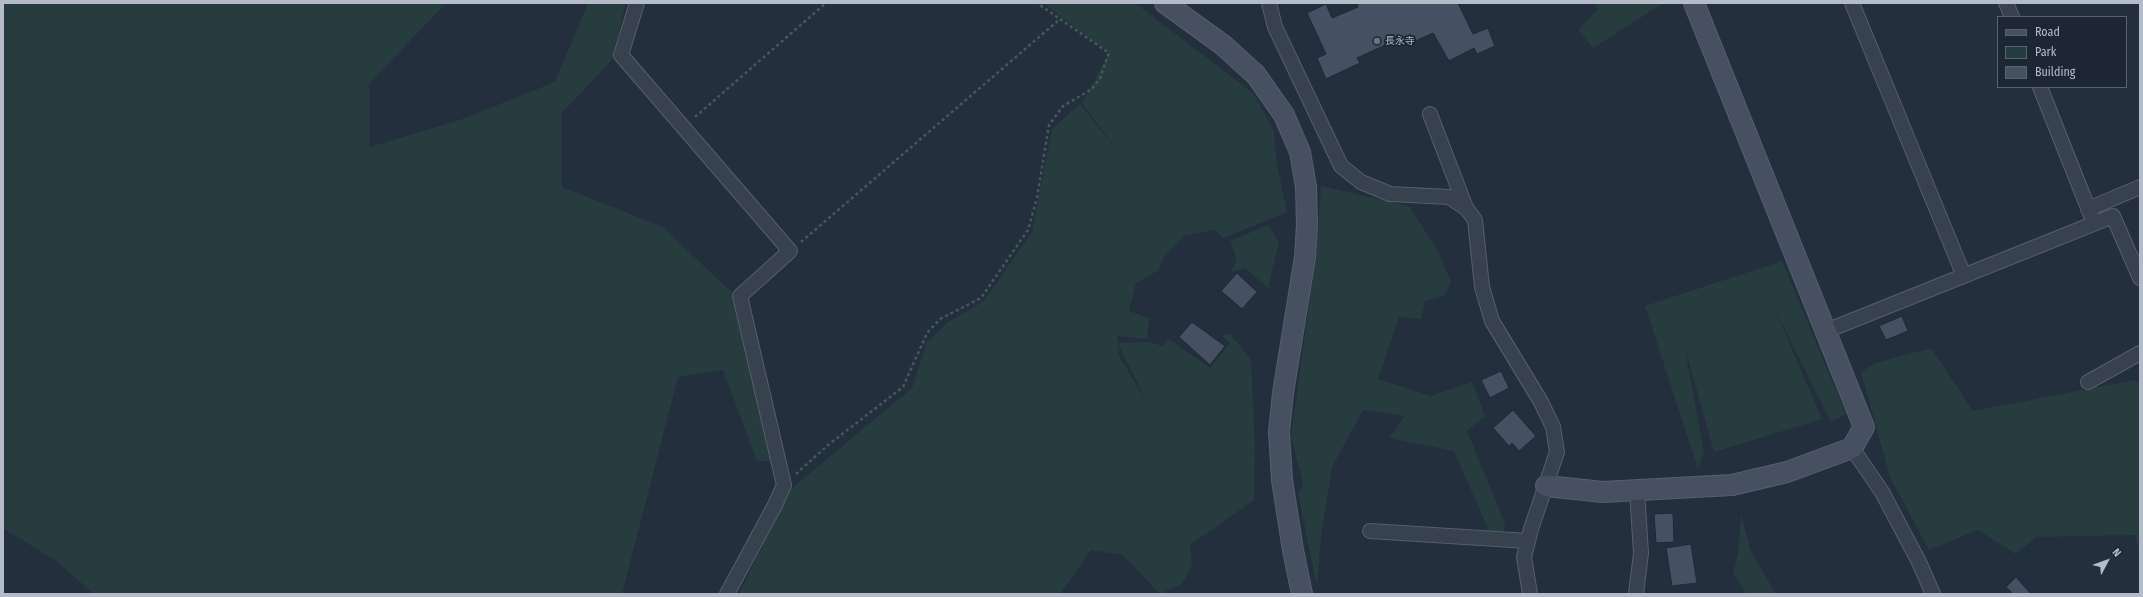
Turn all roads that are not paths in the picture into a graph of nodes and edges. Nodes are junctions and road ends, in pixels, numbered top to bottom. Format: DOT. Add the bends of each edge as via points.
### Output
graph roads {
  1 [pos="637,3"];
  2 [pos="1165,3"];
  3 [pos="1269,3"];
  4 [pos="1694,3"];
  5 [pos="1852,3"];
  6 [pos="2006,3"];
  7 [pos="2012,16"];
  8 [pos="2040,88"];
  9 [pos="1430,114"];
  10 [pos="2140,187"];
  11 [pos="1466,208"];
  12 [pos="2088,209"];
  13 [pos="2094,224"];
  14 [pos="1964,276"];
  15 [pos="2140,278"];
  16 [pos="1826,331"];
  17 [pos="2140,353"];
  18 [pos="2088,382"];
  19 [pos="1852,448"];
  20 [pos="1546,486"];
  21 [pos="1637,490"];
  22 [pos="1370,531"];
  23 [pos="1528,541"];
  24 [pos="727,594"];
  25 [pos="1302,594"];
  26 [pos="1530,594"];
  27 [pos="1636,594"];
  28 [pos="1933,594"];
  1 -- 24 [label="street" via="621,55 790,251 740,296 784,485"];
  2 -- 25 [label="street" via="1223,45 1256,75 1284,115 1300,152 1306,187 1306,244 1279,432 1282,480"];
  3 -- 11 [label="street" via="1275,27 1341,166 1361,182 1390,194 1450,197"];
  4 -- 16 [label="street"];
  5 -- 14 [label="street"];
  6 -- 7 [label="street"];
  8 -- 12 [label="street"];
  9 -- 11 [label="street"];
  10 -- 12 [label="street"];
  11 -- 20 [label="street" via="1475,220 1482,287 1492,321 1553,427 1557,452"];
  12 -- 13 [label="street"];
  13 -- 14 [label="street"];
  13 -- 15 [label="street" via="2113,216"];
  14 -- 16 [label="street"];
  16 -- 19 [label="street" via="1864,427"];
  17 -- 18 [label="street"];
  19 -- 21 [label="street" via="1787,472 1732,485"];
  19 -- 28 [label="street" via="1882,492"];
  20 -- 21 [label="street" via="1603,492"];
  20 -- 23 [label="street"];
  21 -- 27 [label="street" via="1641,553"];
  22 -- 23 [label="street"];
  23 -- 26 [label="street" via="1524,557"];
}
